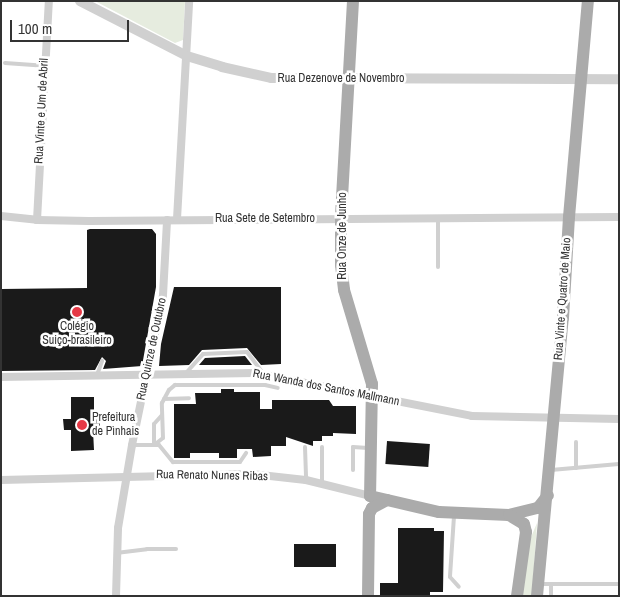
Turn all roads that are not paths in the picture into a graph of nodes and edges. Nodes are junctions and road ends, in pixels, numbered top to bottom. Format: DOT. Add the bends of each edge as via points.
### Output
graph roads {
  1 [pos="49,1"];
  2 [pos="80,1"];
  3 [pos="189,1"];
  4 [pos="353,1"];
  5 [pos="588,1"];
  6 [pos="186,56"];
  7 [pos="5,63"];
  8 [pos="44,66"];
  9 [pos="580,78"];
  10 [pos="349,79"];
  11 [pos="619,79"];
  12 [pos="1,216"];
  13 [pos="568,216"];
  14 [pos="619,217"];
  15 [pos="438,218"];
  16 [pos="177,219"];
  17 [pos="341,219"];
  18 [pos="37,220"];
  19 [pos="167,220"];
  20 [pos="438,267"];
  21 [pos="102,361"];
  22 [pos="186,373"];
  23 [pos="147,375"];
  24 [pos="264,375"];
  25 [pos="97,376"];
  26 [pos="1,377"];
  27 [pos="278,388"];
  28 [pos="371,396"];
  29 [pos="189,398"];
  30 [pos="164,399"];
  31 [pos="163,415"];
  32 [pos="554,418"];
  33 [pos="619,419"];
  34 [pos="576,442"];
  35 [pos="132,445"];
  36 [pos="154,445"];
  37 [pos="305,447"];
  38 [pos="322,448"];
  39 [pos="370,448"];
  40 [pos="246,453"];
  41 [pos="619,464"];
  42 [pos="576,468"];
  43 [pos="352,470"];
  44 [pos="550,470"];
  45 [pos="127,475"];
  46 [pos="1,480"];
  47 [pos="306,480"];
  48 [pos="322,484"];
  49 [pos="548,495"];
  50 [pos="370,496"];
  51 [pos="387,500"];
  52 [pos="454,513"];
  53 [pos="509,515"];
  54 [pos="176,549"];
  55 [pos="116,554"];
  56 [pos="619,584"];
  57 [pos="459,587"];
  58 [pos="542,588"];
  59 [pos="116,596"];
  60 [pos="368,596"];
  61 [pos="517,596"];
  62 [pos="551,596"];
  1 -- 8 [label="street, Rua Vinte e Um de Abril"];
  2 -- 6 [label="street, Rua Dezenove de Novembro"];
  3 -- 6 [label="street"];
  4 -- 10 [label="main road, Rua Onze de Junho"];
  5 -- 9 [label="main road, Rua Vinte e Quatro de Maio"];
  6 -- 10 [label="street, Rua Dezenove de Novembro" via="222,68 271,78"];
  6 -- 16 [label="street"];
  7 -- 8 [label="lane"];
  8 -- 18 [label="street, Rua Vinte e Um de Abril"];
  9 -- 10 [label="street, Rua Dezenove de Novembro"];
  9 -- 11 [label="street, Rua Dezenove de Novembro"];
  9 -- 13 [label="main road, Rua Vinte e Quatro de Maio"];
  10 -- 17 [label="main road, Rua Onze de Junho"];
  12 -- 18 [label="street, Rua Sete de Setembro"];
  13 -- 14 [label="street, Rua Sete de Setembro"];
  13 -- 15 [label="street, Rua Sete de Setembro"];
  13 -- 32 [label="main road, Rua Vinte e Quatro de Maio"];
  15 -- 17 [label="street, Rua Sete de Setembro"];
  15 -- 20 [label="lane"];
  16 -- 17 [label="street, Rua Sete de Setembro"];
  16 -- 19 [label="street, Rua Sete de Setembro"];
  17 -- 28 [label="main road, Rua Onze de Junho" via="343,284 372,384"];
  18 -- 19 [label="street, Rua Sete de Setembro"];
  19 -- 23 [label="street, Rua Quinze de Outubro" via="163,295"];
  21 -- 25 [label="lane"];
  22 -- 23 [label="street, Rua Wanda dos Santos Mallmann"];
  22 -- 24 [label="street, Rua Wanda dos Santos Mallmann"];
  22 -- 24 [label="lane" via="203,354 247,352"];
  23 -- 25 [label="street, Rua Wanda dos Santos Mallmann"];
  23 -- 35 [label="street, Rua Quinze de Outubro"];
  24 -- 28 [label="street, Rua Wanda dos Santos Mallmann"];
  25 -- 26 [label="street, Rua Wanda dos Santos Mallmann"];
  27 -- 30 [label="lane" via="265,385 175,385"];
  28 -- 32 [label="street, Rua Wanda dos Santos Mallmann" via="472,416"];
  28 -- 39 [label="main road, Rua Onze de Junho"];
  29 -- 30 [label="lane"];
  30 -- 31 [label="lane"];
  31 -- 36 [label="lane" via="154,424"];
  31 -- 36 [label="lane" via="163,438"];
  32 -- 33 [label="street, Rua Wanda dos Santos Mallmann"];
  32 -- 44 [label="main road, Rua Vinte e Quatro de Maio"];
  34 -- 42 [label="lane"];
  35 -- 36 [label="lane"];
  35 -- 45 [label="street, Rua Quinze de Outubro"];
  36 -- 40 [label="lane" via="159,445 173,462 240,462"];
  37 -- 47 [label="lane"];
  38 -- 48 [label="lane"];
  39 -- 43 [label="lane" via="352,448"];
  39 -- 50 [label="main road, Rua Onze de Junho"];
  41 -- 42 [label="lane"];
  42 -- 44 [label="lane"];
  44 -- 49 [label="main road, Rua Vinte e Quatro de Maio"];
  45 -- 46 [label="street, Rua Renato Nunes Ribas"];
  45 -- 47 [label="street, Rua Renato Nunes Ribas" via="251,474"];
  45 -- 55 [label="street, Rua Quinze de Outubro"];
  47 -- 48 [label="street, Rua Renato Nunes Ribas"];
  48 -- 50 [label="street, Rua Renato Nunes Ribas"];
  49 -- 53 [label="main road, Rua Renato Nunes Ribas" via="538,508"];
  49 -- 58 [label="main road, Rua Vinte e Quatro de Maio"];
  50 -- 51 [label="main road, Rua Renato Nunes Ribas"];
  51 -- 52 [label="main road, Rua Renato Nunes Ribas"];
  51 -- 60 [label="main road" via="378,503 369,514"];
  52 -- 53 [label="main road, Rua Renato Nunes Ribas"];
  52 -- 57 [label="lane" via="450,577"];
  53 -- 61 [label="main road" via="524,524 526,532"];
  54 -- 55 [label="lane"];
  55 -- 59 [label="street, Rua Quinze de Outubro"];
  56 -- 58 [label="lane"];
  58 -- 62 [label="lane"];
}
